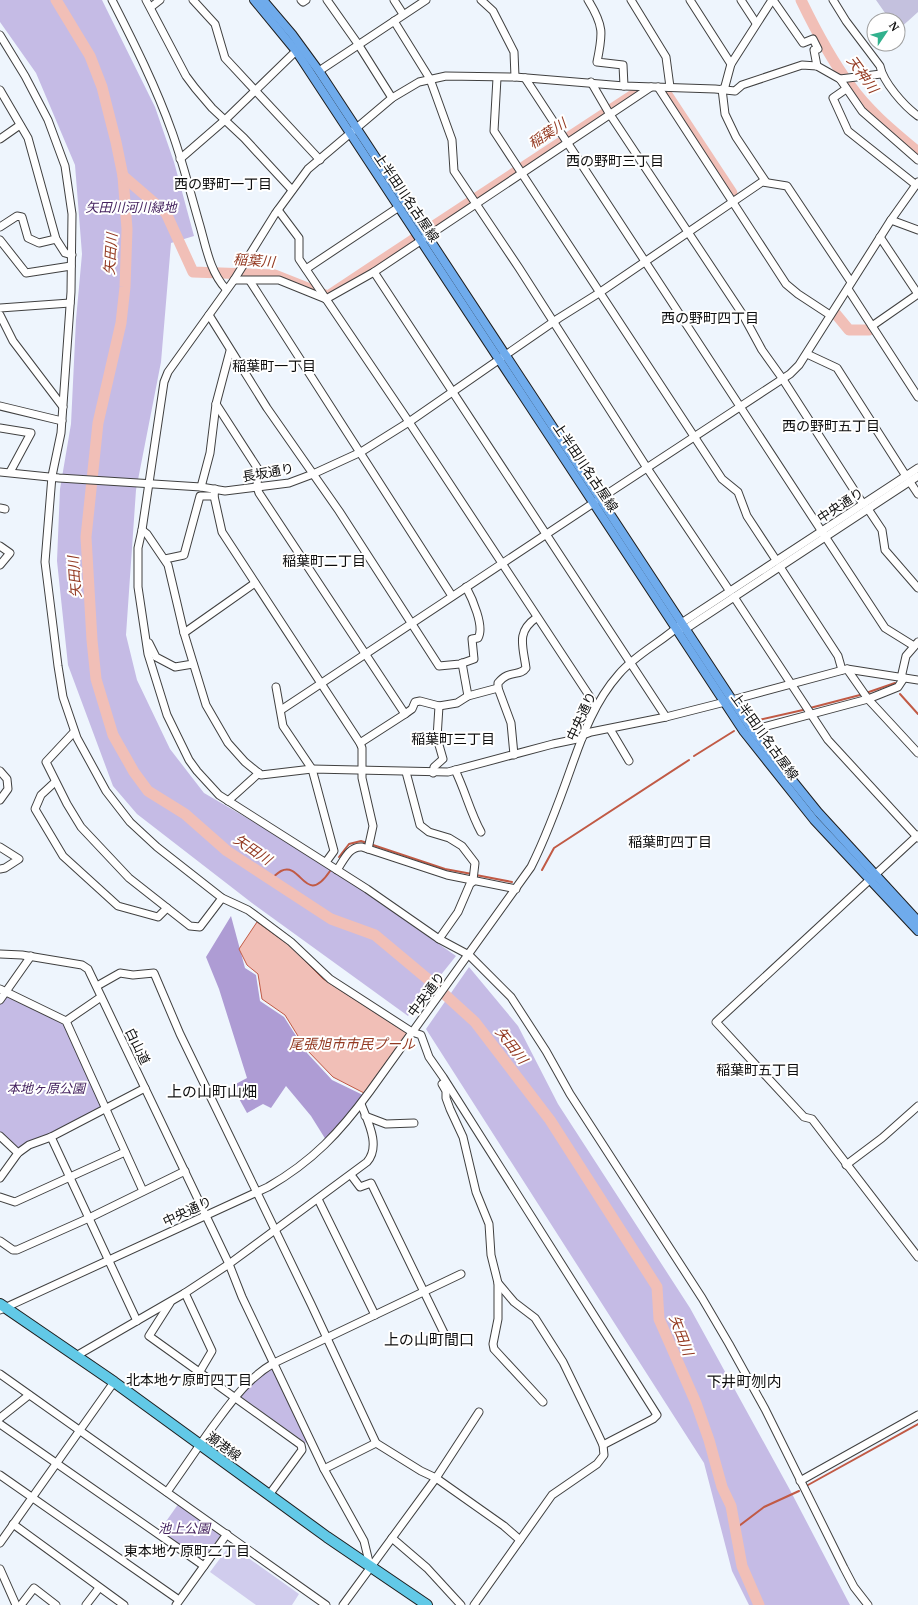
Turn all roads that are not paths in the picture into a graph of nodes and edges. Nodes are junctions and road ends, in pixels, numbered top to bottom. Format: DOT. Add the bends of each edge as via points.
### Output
graph roads {
  1 [pos="112,0"];
  2 [pos="146,0"];
  3 [pos="160,0"];
  4 [pos="192,0"];
  5 [pos="254,0"];
  6 [pos="263,0"];
  7 [pos="302,0"];
  8 [pos="306,0"];
  9 [pos="327,0"];
  10 [pos="394,0"];
  11 [pos="426,0"];
  12 [pos="481,0"];
  13 [pos="588,0"];
  14 [pos="631,0"];
  15 [pos="690,0"];
  16 [pos="741,0"];
  17 [pos="773,0"];
  18 [pos="833,0"];
  19 [pos="150,7"];
  20 [pos="403,14"];
  21 [pos="394,21"];
  22 [pos="756,23"];
  23 [pos="0,35"];
  24 [pos="358,44"];
  25 [pos="296,51"];
  26 [pos="731,64"];
  27 [pos="817,66"];
  28 [pos="319,71"];
  29 [pos="881,74"];
  30 [pos="515,77"];
  31 [pos="497,78"];
  32 [pos="525,78"];
  33 [pos="430,79"];
  34 [pos="840,79"];
  35 [pos="591,82"];
  36 [pos="624,86"];
  37 [pos="655,87"];
  38 [pos="670,87"];
  39 [pos="846,88"];
  40 [pos="723,89"];
  41 [pos="0,90"];
  42 [pos="255,91"];
  43 [pos="392,98"];
  44 [pos="609,112"];
  45 [pos="918,116"];
  46 [pos="226,120"];
  47 [pos="20,125"];
  48 [pos="354,132"];
  49 [pos="0,139"];
  50 [pos="565,141"];
  51 [pos="180,159"];
  52 [pos="320,160"];
  53 [pos="918,160"];
  54 [pos="520,171"];
  55 [pos="766,182"];
  56 [pos="917,184"];
  57 [pos="292,190"];
  58 [pos="473,202"];
  59 [pos="734,202"];
  60 [pos="399,208"];
  61 [pos="278,210"];
  62 [pos="890,220"];
  63 [pos="0,227"];
  64 [pos="918,230"];
  65 [pos="688,231"];
  66 [pos="880,237"];
  67 [pos="424,239"];
  68 [pos="0,240"];
  69 [pos="56,240"];
  70 [pos="72,255"];
  71 [pos="646,262"];
  72 [pos="72,266"];
  73 [pos="306,269"];
  74 [pos="374,272"];
  75 [pos="234,279"];
  76 [pos="250,281"];
  77 [pos="849,286"];
  78 [pos="226,289"];
  79 [pos="599,293"];
  80 [pos="918,294"];
  81 [pos="324,295"];
  82 [pos="70,303"];
  83 [pos="0,308"];
  84 [pos="0,315"];
  85 [pos="209,315"];
  86 [pos="830,315"];
  87 [pos="553,322"];
  88 [pos="872,326"];
  89 [pos="230,351"];
  90 [pos="806,354"];
  91 [pos="504,358"];
  92 [pos="782,378"];
  93 [pos="453,392"];
  94 [pos="918,397"];
  95 [pos="216,404"];
  96 [pos="0,406"];
  97 [pos="740,406"];
  98 [pos="63,407"];
  99 [pos="62,421"];
  100 [pos="409,422"];
  101 [pos="0,428"];
  102 [pos="695,436"];
  103 [pos="361,452"];
  104 [pos="647,468"];
  105 [pos="918,468"];
  106 [pos="0,472"];
  107 [pos="10,472"];
  108 [pos="313,474"];
  109 [pos="918,476"];
  110 [pos="55,477"];
  111 [pos="908,479"];
  112 [pos="147,484"];
  113 [pos="201,486"];
  114 [pos="257,487"];
  115 [pos="215,492"];
  116 [pos="918,494"];
  117 [pos="598,500"];
  118 [pos="866,506"];
  119 [pos="142,530"];
  120 [pos="823,534"];
  121 [pos="545,535"];
  122 [pos="0,546"];
  123 [pos="165,559"];
  124 [pos="778,563"];
  125 [pos="501,564"];
  126 [pos="0,565"];
  127 [pos="255,583"];
  128 [pos="466,587"];
  129 [pos="918,588"];
  130 [pos="729,590"];
  131 [pos="452,596"];
  132 [pos="734,597"];
  133 [pos="536,618"];
  134 [pos="411,623"];
  135 [pos="685,625"];
  136 [pos="676,629"];
  137 [pos="184,633"];
  138 [pos="146,641"];
  139 [pos="916,644"];
  140 [pos="365,654"];
  141 [pos="462,663"];
  142 [pos="630,663"];
  143 [pos="193,664"];
  144 [pos="844,670"];
  145 [pos="902,678"];
  146 [pos="918,680"];
  147 [pos="321,683"];
  148 [pos="792,685"];
  149 [pos="276,687"];
  150 [pos="498,688"];
  151 [pos="468,696"];
  152 [pos="868,699"];
  153 [pos="728,701"];
  154 [pos="439,706"];
  155 [pos="596,706"];
  156 [pos="281,710"];
  157 [pos="810,713"];
  158 [pos="405,714"];
  159 [pos="666,717"];
  160 [pos="610,729"];
  161 [pos="752,730"];
  162 [pos="74,732"];
  163 [pos="583,737"];
  164 [pos="360,743"];
  165 [pos="918,753"];
  166 [pos="514,755"];
  167 [pos="629,761"];
  168 [pos="312,769"];
  169 [pos="454,770"];
  170 [pos="0,771"];
  171 [pos="362,771"];
  172 [pos="406,772"];
  173 [pos="259,773"];
  174 [pos="434,773"];
  175 [pos="55,782"];
  176 [pos="0,800"];
  177 [pos="228,801"];
  178 [pos="481,832"];
  179 [pos="918,836"];
  180 [pos="369,845"];
  181 [pos="0,847"];
  182 [pos="326,862"];
  183 [pos="0,869"];
  184 [pos="338,870"];
  185 [pos="873,877"];
  186 [pos="474,878"];
  187 [pos="516,889"];
  188 [pos="222,898"];
  189 [pos="167,908"];
  190 [pos="918,921"];
  191 [pos="918,931"];
  192 [pos="439,939"];
  193 [pos="0,954"];
  194 [pos="31,956"];
  195 [pos="467,958"];
  196 [pos="97,986"];
  197 [pos="3,991"];
  198 [pos="101,997"];
  199 [pos="0,1000"];
  200 [pos="66,1021"];
  201 [pos="412,1032"];
  202 [pos="435,1067"];
  203 [pos="145,1088"];
  204 [pos="360,1104"];
  205 [pos="918,1106"];
  206 [pos="106,1109"];
  207 [pos="365,1116"];
  208 [pos="414,1123"];
  209 [pos="0,1136"];
  210 [pos="51,1137"];
  211 [pos="125,1152"];
  212 [pos="18,1153"];
  213 [pos="846,1165"];
  214 [pos="185,1172"];
  215 [pos="351,1175"];
  216 [pos="69,1177"];
  217 [pos="0,1178"];
  218 [pos="143,1191"];
  219 [pos="256,1193"];
  220 [pos="0,1197"];
  221 [pos="318,1199"];
  222 [pos="206,1216"];
  223 [pos="89,1218"];
  224 [pos="275,1232"];
  225 [pos="0,1241"];
  226 [pos="918,1257"];
  227 [pos="109,1261"];
  228 [pos="229,1264"];
  229 [pos="461,1274"];
  230 [pos="498,1283"];
  231 [pos="424,1291"];
  232 [pos="185,1294"];
  233 [pos="171,1301"];
  234 [pos="1,1306"];
  235 [pos="375,1315"];
  236 [pos="137,1321"];
  237 [pos="445,1335"];
  238 [pos="327,1338"];
  239 [pos="76,1356"];
  240 [pos="274,1363"];
  241 [pos="199,1373"];
  242 [pos="0,1374"];
  243 [pos="114,1382"];
  244 [pos="29,1395"];
  245 [pos="234,1398"];
  246 [pos="544,1402"];
  247 [pos="479,1412"];
  248 [pos="918,1415"];
  249 [pos="0,1418"];
  250 [pos="0,1424"];
  251 [pos="80,1431"];
  252 [pos="376,1443"];
  253 [pos="200,1445"];
  254 [pos="603,1446"];
  255 [pos="57,1462"];
  256 [pos="324,1469"];
  257 [pos="0,1475"];
  258 [pos="436,1478"];
  259 [pos="800,1481"];
  260 [pos="167,1492"];
  261 [pos="269,1495"];
  262 [pos="31,1498"];
  263 [pos="13,1524"];
  264 [pos="226,1534"];
  265 [pos="392,1538"];
  266 [pos="520,1540"];
  267 [pos="0,1543"];
  268 [pos="204,1566"];
  269 [pos="370,1566"];
  270 [pos="0,1568"];
  271 [pos="99,1588"];
  272 [pos="177,1603"];
  273 [pos="16,1605"];
  274 [pos="21,1605"];
  275 [pos="56,1605"];
  276 [pos="86,1605"];
  277 [pos="124,1605"];
  278 [pos="326,1605"];
  279 [pos="343,1605"];
  280 [pos="427,1605"];
  281 [pos="461,1605"];
  282 [pos="474,1605"];
  283 [pos="868,1605"];
  1 -- 51 [label="street" via="160,102"];
  2 -- 19 [label="street"];
  3 -- 19 [label="street"];
  4 -- 42 [label="street" via="215,24 225,58"];
  5 -- 25 [label="main road, 上半田川名古屋線"];
  6 -- 28 [label="main road, 上半田川名古屋線"];
  7 -- 8 [label="street"];
  9 -- 24 [label="street"];
  10 -- 20 [label="street"];
  11 -- 20 [label="street"];
  12 -- 30 [label="street" via="493,11 514,52"];
  13 -- 36 [label="street" via="602,28 597,62 624,65"];
  14 -- 38 [label="street" via="666,57"];
  15 -- 26 [label="street"];
  16 -- 22 [label="street"];
  17 -- 22 [label="street"];
  17 -- 27 [label="street" via="803,43 813,39 818,49 814,50"];
  18 -- 29 [label="street" via="846,22 880,66"];
  19 -- 46 [label="street" via="186,76 212,108"];
  20 -- 21 [label="street"];
  21 -- 24 [label="street"];
  21 -- 33 [label="street"];
  22 -- 26 [label="street"];
  23 -- 70 [label="street" via="48,120 64,166 72,214"];
  24 -- 28 [label="street"];
  24 -- 43 [label="street"];
  25 -- 42 [label="street"];
  25 -- 48 [label="main road, 上半田川名古屋線"];
  26 -- 40 [label="street"];
  27 -- 34 [label="street"];
  27 -- 40 [label="street" via="802,65 742,85 735,91"];
  28 -- 48 [label="main road, 上半田川名古屋線"];
  29 -- 34 [label="street"];
  29 -- 45 [label="street" via="894,92"];
  30 -- 31 [label="street"];
  30 -- 32 [label="street"];
  31 -- 33 [label="street" via="446,76"];
  31 -- 54 [label="street" via="494,131"];
  32 -- 35 [label="street"];
  32 -- 50 [label="street"];
  33 -- 43 [label="street" via="419,82"];
  33 -- 58 [label="street" via="452,140 454,171"];
  34 -- 39 [label="street"];
  35 -- 36 [label="street"];
  35 -- 44 [label="street"];
  36 -- 37 [label="street"];
  37 -- 38 [label="street"];
  37 -- 44 [label="street"];
  37 -- 59 [label="street"];
  38 -- 40 [label="street"];
  39 -- 53 [label="street" via="874,123"];
  39 -- 56 [label="street" via="833,98 848,130"];
  40 -- 55 [label="street" via="725,114 736,138"];
  41 -- 47 [label="street"];
  42 -- 46 [label="street"];
  42 -- 52 [label="street"];
  43 -- 48 [label="street"];
  44 -- 50 [label="street"];
  44 -- 65 [label="street"];
  46 -- 51 [label="street"];
  46 -- 57 [label="street"];
  47 -- 49 [label="street"];
  47 -- 69 [label="street" via="28,138"];
  48 -- 52 [label="street"];
  48 -- 60 [label="main road, 上半田川名古屋線"];
  48 -- 67 [label="main road, 上半田川名古屋線"];
  50 -- 54 [label="street"];
  50 -- 71 [label="street"];
  51 -- 78 [label="street" via="213,269 217,280"];
  52 -- 57 [label="street" via="308,169"];
  54 -- 58 [label="street"];
  54 -- 79 [label="street"];
  55 -- 59 [label="street, 長坂通り" via="762,182"];
  55 -- 77 [label="street" via="787,186"];
  56 -- 62 [label="street"];
  57 -- 61 [label="street"];
  58 -- 67 [label="street"];
  58 -- 87 [label="street" via="520,268"];
  59 -- 65 [label="street, 長坂通り"];
  59 -- 86 [label="street" via="786,284"];
  60 -- 67 [label="main road, 上半田川名古屋線"];
  60 -- 73 [label="street"];
  61 -- 73 [label="street" via="299,238 299,259"];
  61 -- 75 [label="street"];
  62 -- 64 [label="street"];
  62 -- 66 [label="street"];
  63 -- 69 [label="street" via="16,216 22,217 28,238 39,243"];
  65 -- 71 [label="street, 長坂通り"];
  65 -- 92 [label="street"];
  66 -- 77 [label="street"];
  66 -- 80 [label="street"];
  67 -- 74 [label="street"];
  67 -- 91 [label="main road, 上半田川名古屋線"];
  68 -- 72 [label="street" via="26,273"];
  69 -- 70 [label="street" via="65,253"];
  70 -- 72 [label="street"];
  71 -- 79 [label="street, 長坂通り"];
  71 -- 97 [label="street"];
  72 -- 82 [label="street"];
  73 -- 81 [label="street"];
  74 -- 81 [label="street"];
  74 -- 93 [label="street"];
  75 -- 76 [label="street"];
  75 -- 78 [label="street"];
  76 -- 81 [label="street" via="279,280"];
  76 -- 103 [label="street"];
  77 -- 86 [label="street"];
  77 -- 88 [label="street"];
  78 -- 85 [label="street"];
  79 -- 87 [label="street, 長坂通り"];
  79 -- 102 [label="street"];
  80 -- 88 [label="street"];
  81 -- 100 [label="street"];
  82 -- 83 [label="street"];
  82 -- 98 [label="street"];
  84 -- 98 [label="street" via="13,341"];
  85 -- 89 [label="street"];
  85 -- 112 [label="street" via="168,372 164,382"];
  86 -- 90 [label="street"];
  87 -- 91 [label="street, 長坂通り"];
  87 -- 104 [label="street"];
  88 -- 94 [label="street"];
  89 -- 95 [label="street"];
  89 -- 108 [label="street"];
  90 -- 92 [label="street" via="790,374"];
  90 -- 111 [label="street" via="837,368"];
  91 -- 93 [label="street, 長坂通り"];
  91 -- 117 [label="main road, 上半田川名古屋線"];
  92 -- 97 [label="street"];
  92 -- 118 [label="street"];
  93 -- 100 [label="street, 長坂通り"];
  93 -- 121 [label="street"];
  95 -- 113 [label="street" via="210,454"];
  95 -- 114 [label="street" via="258,469"];
  96 -- 99 [label="street"];
  97 -- 102 [label="street"];
  97 -- 120 [label="street"];
  98 -- 99 [label="street"];
  99 -- 110 [label="street"];
  100 -- 103 [label="street, 長坂通り"];
  100 -- 125 [label="street"];
  101 -- 107 [label="street" via="31,433"];
  102 -- 104 [label="street"];
  102 -- 124 [label="street" via="722,479 738,492 747,516"];
  103 -- 108 [label="street, 長坂通り"];
  103 -- 131 [label="street"];
  104 -- 117 [label="street"];
  104 -- 130 [label="street"];
  105 -- 111 [label="street, 中央通り"];
  106 -- 107 [label="street, 長坂通り"];
  107 -- 110 [label="street, 長坂通り"];
  108 -- 114 [label="street, 長坂通り" via="289,483"];
  108 -- 134 [label="street"];
  109 -- 111 [label="street, 中央通り"];
  110 -- 112 [label="street, 長坂通り"];
  110 -- 162 [label="street" via="45,562 58,666"];
  111 -- 116 [label="street"];
  111 -- 118 [label="street, 中央通り"];
  112 -- 113 [label="street, 長坂通り"];
  112 -- 119 [label="street"];
  113 -- 115 [label="street, 長坂通り"];
  114 -- 115 [label="street, 長坂通り"];
  114 -- 140 [label="street"];
  115 -- 123 [label="street" via="200,496 184,555"];
  115 -- 127 [label="street" via="222,532"];
  117 -- 121 [label="street"];
  117 -- 135 [label="main road, 上半田川名古屋線"];
  117 -- 136 [label="main road, 上半田川名古屋線"];
  118 -- 120 [label="street, 中央通り"];
  118 -- 129 [label="street" via="882,530 885,550"];
  119 -- 123 [label="street"];
  119 -- 138 [label="street" via="138,548 138,587"];
  120 -- 124 [label="street, 中央通り"];
  120 -- 139 [label="street" via="885,628"];
  121 -- 125 [label="street"];
  121 -- 142 [label="street"];
  122 -- 126 [label="street" via="10,553"];
  123 -- 137 [label="street"];
  124 -- 130 [label="street, 中央通り"];
  124 -- 132 [label="street, 中央通り"];
  124 -- 144 [label="street" via="838,656"];
  125 -- 128 [label="street"];
  125 -- 133 [label="street"];
  127 -- 137 [label="street"];
  127 -- 147 [label="street"];
  128 -- 131 [label="street"];
  128 -- 141 [label="street" via="478,616 480,635 472,639 474,659"];
  130 -- 135 [label="street, 中央通り"];
  131 -- 134 [label="street"];
  132 -- 135 [label="street, 中央通り"];
  132 -- 148 [label="street"];
  133 -- 150 [label="street" via="525,627 522,636 526,668 521,672 503,676"];
  133 -- 155 [label="street"];
  134 -- 140 [label="street"];
  134 -- 141 [label="street" via="439,666"];
  135 -- 136 [label="street, 中央通り"];
  135 -- 153 [label="main road, 上半田川名古屋線"];
  136 -- 142 [label="street, 中央通り"];
  136 -- 153 [label="main road, 上半田川名古屋線"];
  137 -- 143 [label="street"];
  138 -- 143 [label="street" via="160,660 175,667"];
  138 -- 177 [label="street" via="156,683 181,745 197,771"];
  139 -- 145 [label="street" via="906,656"];
  140 -- 147 [label="street"];
  140 -- 158 [label="street"];
  141 -- 151 [label="street"];
  142 -- 155 [label="street, 中央通り"];
  142 -- 159 [label="street"];
  143 -- 173 [label="street" via="206,705 218,727 236,752"];
  144 -- 145 [label="street"];
  144 -- 148 [label="street"];
  144 -- 152 [label="street"];
  145 -- 146 [label="street"];
  145 -- 152 [label="street" via="898,686"];
  147 -- 156 [label="street"];
  147 -- 164 [label="street"];
  148 -- 153 [label="street"];
  148 -- 157 [label="street"];
  149 -- 156 [label="street"];
  150 -- 151 [label="street"];
  150 -- 166 [label="street" via="512,723"];
  151 -- 154 [label="street" via="457,703"];
  152 -- 157 [label="street"];
  152 -- 165 [label="street"];
  153 -- 159 [label="street"];
  153 -- 161 [label="main road, 上半田川名古屋線"];
  153 -- 185 [label="main road, 上半田川名古屋線" via="744,732 814,820"];
  154 -- 158 [label="street" via="415,702 412,709"];
  154 -- 174 [label="street" via="437,738 442,758 434,766"];
  155 -- 163 [label="street, 中央通り"];
  156 -- 168 [label="street" via="283,726"];
  157 -- 161 [label="street"];
  157 -- 179 [label="street" via="828,740"];
  158 -- 164 [label="street"];
  159 -- 160 [label="street"];
  160 -- 163 [label="street" via="592,732"];
  160 -- 167 [label="street"];
  161 -- 185 [label="main road, 上半田川名古屋線"];
  162 -- 175 [label="street" via="46,762"];
  162 -- 188 [label="street" via="106,791 130,822 157,847"];
  163 -- 166 [label="street"];
  163 -- 187 [label="street, 中央通り" via="544,841"];
  164 -- 171 [label="street"];
  166 -- 169 [label="street"];
  168 -- 171 [label="street"];
  168 -- 173 [label="street" via="261,775"];
  168 -- 182 [label="street" via="334,851"];
  169 -- 174 [label="street"];
  169 -- 178 [label="street"];
  170 -- 176 [label="street" via="7,779 8,789"];
  171 -- 172 [label="street"];
  171 -- 180 [label="street" via="373,826"];
  172 -- 174 [label="street"];
  172 -- 186 [label="street" via="420,825 429,832 449,838 462,846 475,863"];
  173 -- 177 [label="street"];
  175 -- 189 [label="street" via="81,827 129,878"];
  175 -- 189 [label="street" via="41,796 35,809 63,856 118,906 158,917"];
  177 -- 182 [label="street"];
  179 -- 185 [label="street"];
  180 -- 184 [label="street" via="354,848"];
  180 -- 186 [label="street" via="447,875"];
  181 -- 183 [label="street" via="19,859"];
  182 -- 184 [label="street"];
  184 -- 192 [label="street"];
  185 -- 190 [label="main road, 上半田川名古屋線"];
  185 -- 191 [label="main road, 上半田川名古屋線"];
  185 -- 213 [label="street" via="716,1022 804,1117 812,1119"];
  186 -- 187 [label="street"];
  186 -- 192 [label="street" via="454,920"];
  187 -- 195 [label="street, 中央通り"];
  188 -- 189 [label="street" via="200,927 190,926"];
  188 -- 201 [label="street" via="248,910 291,942 330,979"];
  192 -- 195 [label="street"];
  193 -- 194 [label="street, 白山道"];
  194 -- 196 [label="street, 白山道" via="82,965 88,969"];
  194 -- 197 [label="street"];
  195 -- 201 [label="street, 中央通り"];
  195 -- 259 [label="street" via="506,991 526,1017 570,1094 702,1298 765,1409"];
  196 -- 198 [label="street, 白山道"];
  196 -- 219 [label="street" via="120,973 154,973 180,1034"];
  197 -- 199 [label="street"];
  197 -- 200 [label="street"];
  198 -- 200 [label="street"];
  198 -- 203 [label="street, 白山道"];
  200 -- 206 [label="street"];
  201 -- 202 [label="street" via="421,1035"];
  201 -- 204 [label="street, 中央通り"];
  202 -- 230 [label="street" via="435,1073 446,1091 450,1109 463,1137 476,1192 488,1224 491,1255"];
  202 -- 254 [label="street" via="657,1415"];
  203 -- 206 [label="street"];
  203 -- 214 [label="street, 白山道"];
  204 -- 207 [label="street"];
  204 -- 219 [label="street, 中央通り" via="327,1144 297,1168"];
  205 -- 213 [label="street"];
  206 -- 210 [label="street"];
  206 -- 211 [label="street"];
  207 -- 208 [label="street" via="386,1124"];
  207 -- 215 [label="street" via="374,1150 372,1157"];
  209 -- 212 [label="street"];
  210 -- 212 [label="street" via="29,1145"];
  210 -- 216 [label="street"];
  211 -- 216 [label="street"];
  211 -- 218 [label="street"];
  212 -- 217 [label="street"];
  213 -- 226 [label="street"];
  214 -- 218 [label="street"];
  214 -- 222 [label="street, 白山道"];
  215 -- 221 [label="street"];
  215 -- 231 [label="street" via="357,1186 372,1182"];
  216 -- 220 [label="street" via="16,1202"];
  216 -- 223 [label="street"];
  218 -- 223 [label="street"];
  219 -- 222 [label="street, 中央通り"];
  219 -- 224 [label="street"];
  221 -- 224 [label="street"];
  221 -- 235 [label="street"];
  222 -- 227 [label="street, 中央通り"];
  222 -- 228 [label="street, 白山道"];
  223 -- 225 [label="street" via="17,1250"];
  223 -- 227 [label="street"];
  224 -- 228 [label="street"];
  224 -- 238 [label="street"];
  227 -- 234 [label="street, 中央通り"];
  227 -- 236 [label="street"];
  228 -- 232 [label="street"];
  228 -- 240 [label="street, 白山道"];
  229 -- 231 [label="street"];
  230 -- 246 [label="street" via="498,1319 494,1349"];
  230 -- 254 [label="street" via="514,1302 535,1318 575,1385"];
  231 -- 235 [label="street"];
  231 -- 237 [label="street"];
  232 -- 233 [label="street"];
  232 -- 241 [label="street" via="212,1351"];
  233 -- 236 [label="street"];
  233 -- 241 [label="street" via="149,1336"];
  234 -- 239 [label="highway, 瀬港線"];
  235 -- 238 [label="street"];
  236 -- 239 [label="street"];
  238 -- 240 [label="street"];
  238 -- 252 [label="street"];
  239 -- 243 [label="highway, 瀬港線"];
  240 -- 245 [label="street" via="249,1381"];
  240 -- 256 [label="street, 白山道"];
  241 -- 245 [label="street"];
  242 -- 244 [label="street"];
  243 -- 251 [label="street"];
  243 -- 253 [label="highway, 瀬港線"];
  244 -- 249 [label="street"];
  244 -- 251 [label="street"];
  245 -- 253 [label="street"];
  245 -- 261 [label="street" via="301,1445 302,1450"];
  247 -- 258 [label="street"];
  248 -- 259 [label="street"];
  250 -- 255 [label="street"];
  251 -- 255 [label="street"];
  251 -- 260 [label="street"];
  252 -- 256 [label="street"];
  252 -- 258 [label="street"];
  253 -- 260 [label="street"];
  253 -- 261 [label="highway, 瀬港線"];
  254 -- 266 [label="street" via="604,1455 596,1464 552,1495"];
  255 -- 262 [label="street"];
  255 -- 268 [label="street"];
  256 -- 269 [label="street, 白山道" via="364,1541"];
  257 -- 262 [label="street"];
  258 -- 265 [label="street"];
  258 -- 266 [label="street"];
  259 -- 283 [label="street" via="847,1574"];
  260 -- 264 [label="street"];
  261 -- 269 [label="highway, 瀬港線"];
  262 -- 263 [label="street"];
  262 -- 272 [label="street"];
  263 -- 267 [label="street"];
  263 -- 271 [label="street"];
  264 -- 268 [label="street"];
  264 -- 278 [label="street"];
  265 -- 269 [label="street"];
  265 -- 281 [label="street" via="428,1568"];
  266 -- 282 [label="street"];
  268 -- 272 [label="street"];
  269 -- 279 [label="street"];
  269 -- 280 [label="highway, 瀬港線"];
  270 -- 273 [label="street"];
  271 -- 276 [label="street"];
  271 -- 277 [label="street"];
  274 -- 275 [label="street" via="34,1588"];
}
